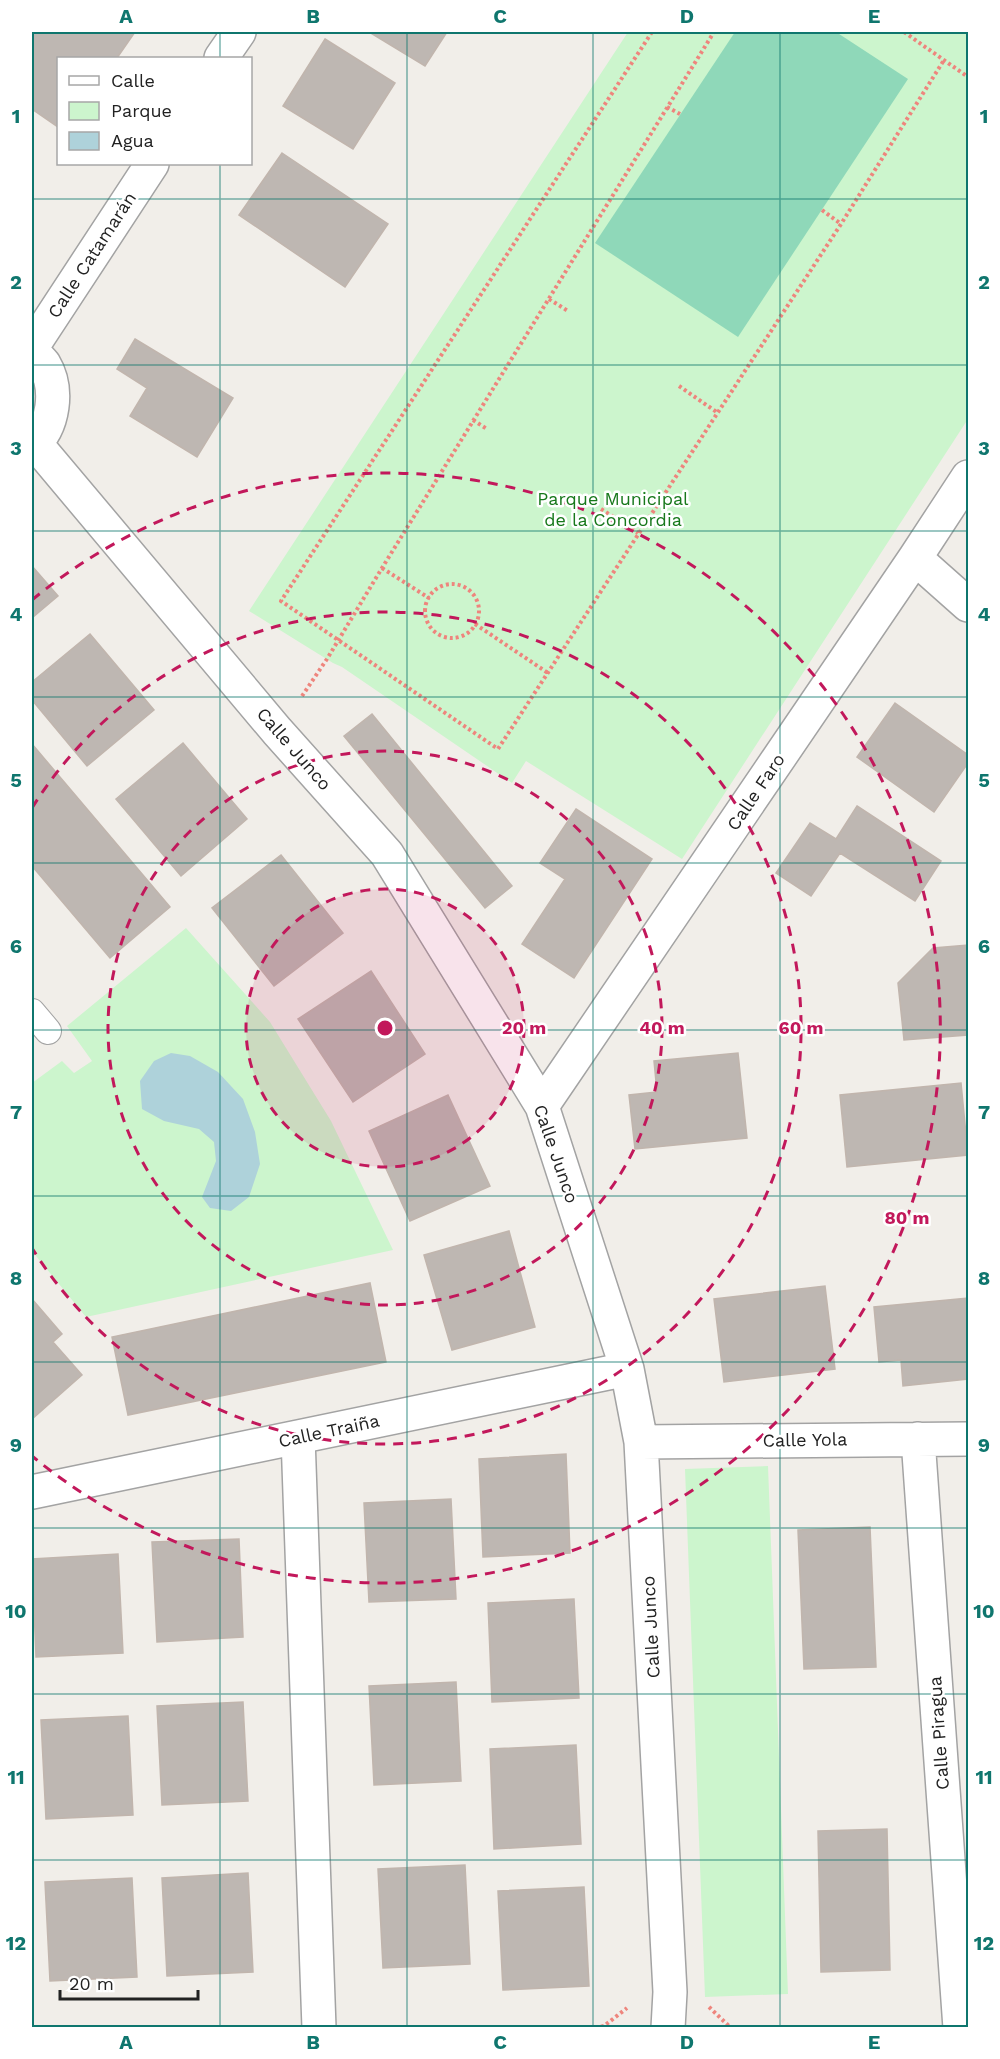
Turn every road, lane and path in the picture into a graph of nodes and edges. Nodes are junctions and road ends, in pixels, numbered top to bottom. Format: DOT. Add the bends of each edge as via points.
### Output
graph roads {
  1 [pos="239,32"];
  2 [pos="652,32"];
  3 [pos="714,32"];
  4 [pos="904,32"];
  5 [pos="222,57"];
  6 [pos="944,60"];
  7 [pos="969,77"];
  8 [pos="667,107"];
  9 [pos="680,114"];
  10 [pos="151,165"];
  11 [pos="822,210"];
  12 [pos="842,224"];
  13 [pos="549,299"];
  14 [pos="568,311"];
  15 [pos="32,349"];
  16 [pos="679,386"];
  17 [pos="718,412"];
  18 [pos="473,420"];
  19 [pos="487,429"];
  20 [pos="33,444"];
  21 [pos="969,477"];
  22 [pos="601,509"];
  23 [pos="638,532"];
  24 [pos="915,558"];
  25 [pos="382,568"];
  26 [pos="429,598"];
  27 [pos="969,605"];
  28 [pos="475,624"];
  29 [pos="338,639"];
  30 [pos="548,673"];
  31 [pos="277,731"];
  32 [pos="32,1011"];
  33 [pos="48,1031"];
  34 [pos="542,1106"];
  35 [pos="627,1369"];
  36 [pos="298,1437"];
  37 [pos="918,1439"];
  38 [pos="969,1439"];
  39 [pos="641,1443"];
  40 [pos="32,1492"];
  41 [pos="319,2028"];
  42 [pos="668,2028"];
  43 [pos="960,2028"];
  1 -- 5 [label="street"];
  2 -- 29 [label="path" via="281,601"];
  3 -- 8 [label="path"];
  4 -- 6 [label="path"];
  6 -- 7 [label="path"];
  6 -- 12 [label="path"];
  8 -- 9 [label="path"];
  8 -- 13 [label="path"];
  10 -- 15 [label="street, Calle Catamarán"];
  11 -- 12 [label="path"];
  12 -- 17 [label="path"];
  13 -- 14 [label="path"];
  13 -- 18 [label="path"];
  15 -- 20 [label="street" via="52,385 53,406 47,426"];
  16 -- 17 [label="path"];
  17 -- 23 [label="path"];
  18 -- 19 [label="path"];
  18 -- 25 [label="path"];
  20 -- 31 [label="street, Calle Junco"];
  21 -- 24 [label="street, Calle Faro"];
  22 -- 23 [label="path"];
  23 -- 30 [label="path"];
  24 -- 27 [label="street"];
  24 -- 34 [label="street, Calle Faro"];
  25 -- 26 [label="path"];
  25 -- 29 [label="path"];
  26 -- 28 [label="path" via="447,585 464,587 476,599"];
  26 -- 28 [label="path" via="426,619 436,633 444,637 462,636"];
  28 -- 30 [label="path"];
  29 -- 30 [label="path" via="498,749"];
  29 -- 31 [label="path"];
  31 -- 34 [label="street, Calle Junco" via="387,854"];
  32 -- 33 [label="lane"];
  34 -- 35 [label="street, Calle Junco"];
  35 -- 36 [label="street, Calle Traiña"];
  35 -- 39 [label="street, Calle Junco"];
  36 -- 40 [label="street, Calle Traiña"];
  36 -- 41 [label="street"];
  37 -- 38 [label="street, Calle Yola"];
  37 -- 39 [label="street, Calle Yola"];
  37 -- 43 [label="street, Calle Piragua"];
  39 -- 42 [label="street, Calle Junco" via="670,1992"];
}
